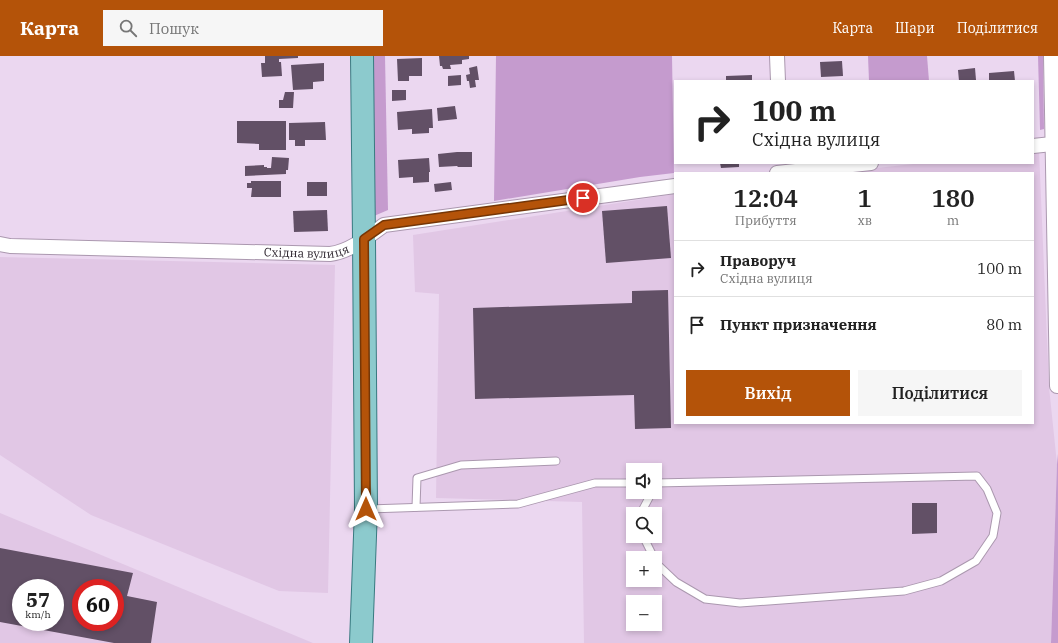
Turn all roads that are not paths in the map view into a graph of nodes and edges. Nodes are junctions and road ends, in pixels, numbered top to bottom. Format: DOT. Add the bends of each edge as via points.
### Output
graph roads {
  1 [pos="362,56"];
  2 [pos="777,56"];
  3 [pos="1051,56"];
  4 [pos="778,80"];
  5 [pos="1052,144"];
  6 [pos="1034,146"];
  7 [pos="862,164"];
  8 [pos="789,172"];
  9 [pos="674,186"];
  10 [pos="364,239"];
  11 [pos="0,244"];
  12 [pos="1058,386"];
  13 [pos="556,461"];
  14 [pos="626,483"];
  15 [pos="662,484"];
  16 [pos="416,507"];
  17 [pos="366,509"];
  18 [pos="662,569"];
  19 [pos="361,643"];
  1 -- 10 [label="main road"];
  2 -- 4 [label="street"];
  3 -- 5 [label="street"];
  5 -- 6 [label="street"];
  5 -- 12 [label="street"];
  7 -- 8 [label="street"];
  9 -- 10 [label="street, Східна вулиця" via="384,225"];
  10 -- 11 [label="street, Східна вулиця" via="338,253 330,254"];
  10 -- 17 [label="main road"];
  13 -- 16 [label="lane" via="461,465 417,478"];
  14 -- 16 [label="lane" via="596,483 518,504"];
  15 -- 18 [label="lane" via="977,476 987,489 997,513 993,536 976,561 941,581 904,591 740,603 705,599 676,582"];
  16 -- 17 [label="lane"];
  17 -- 19 [label="main road"];
}
